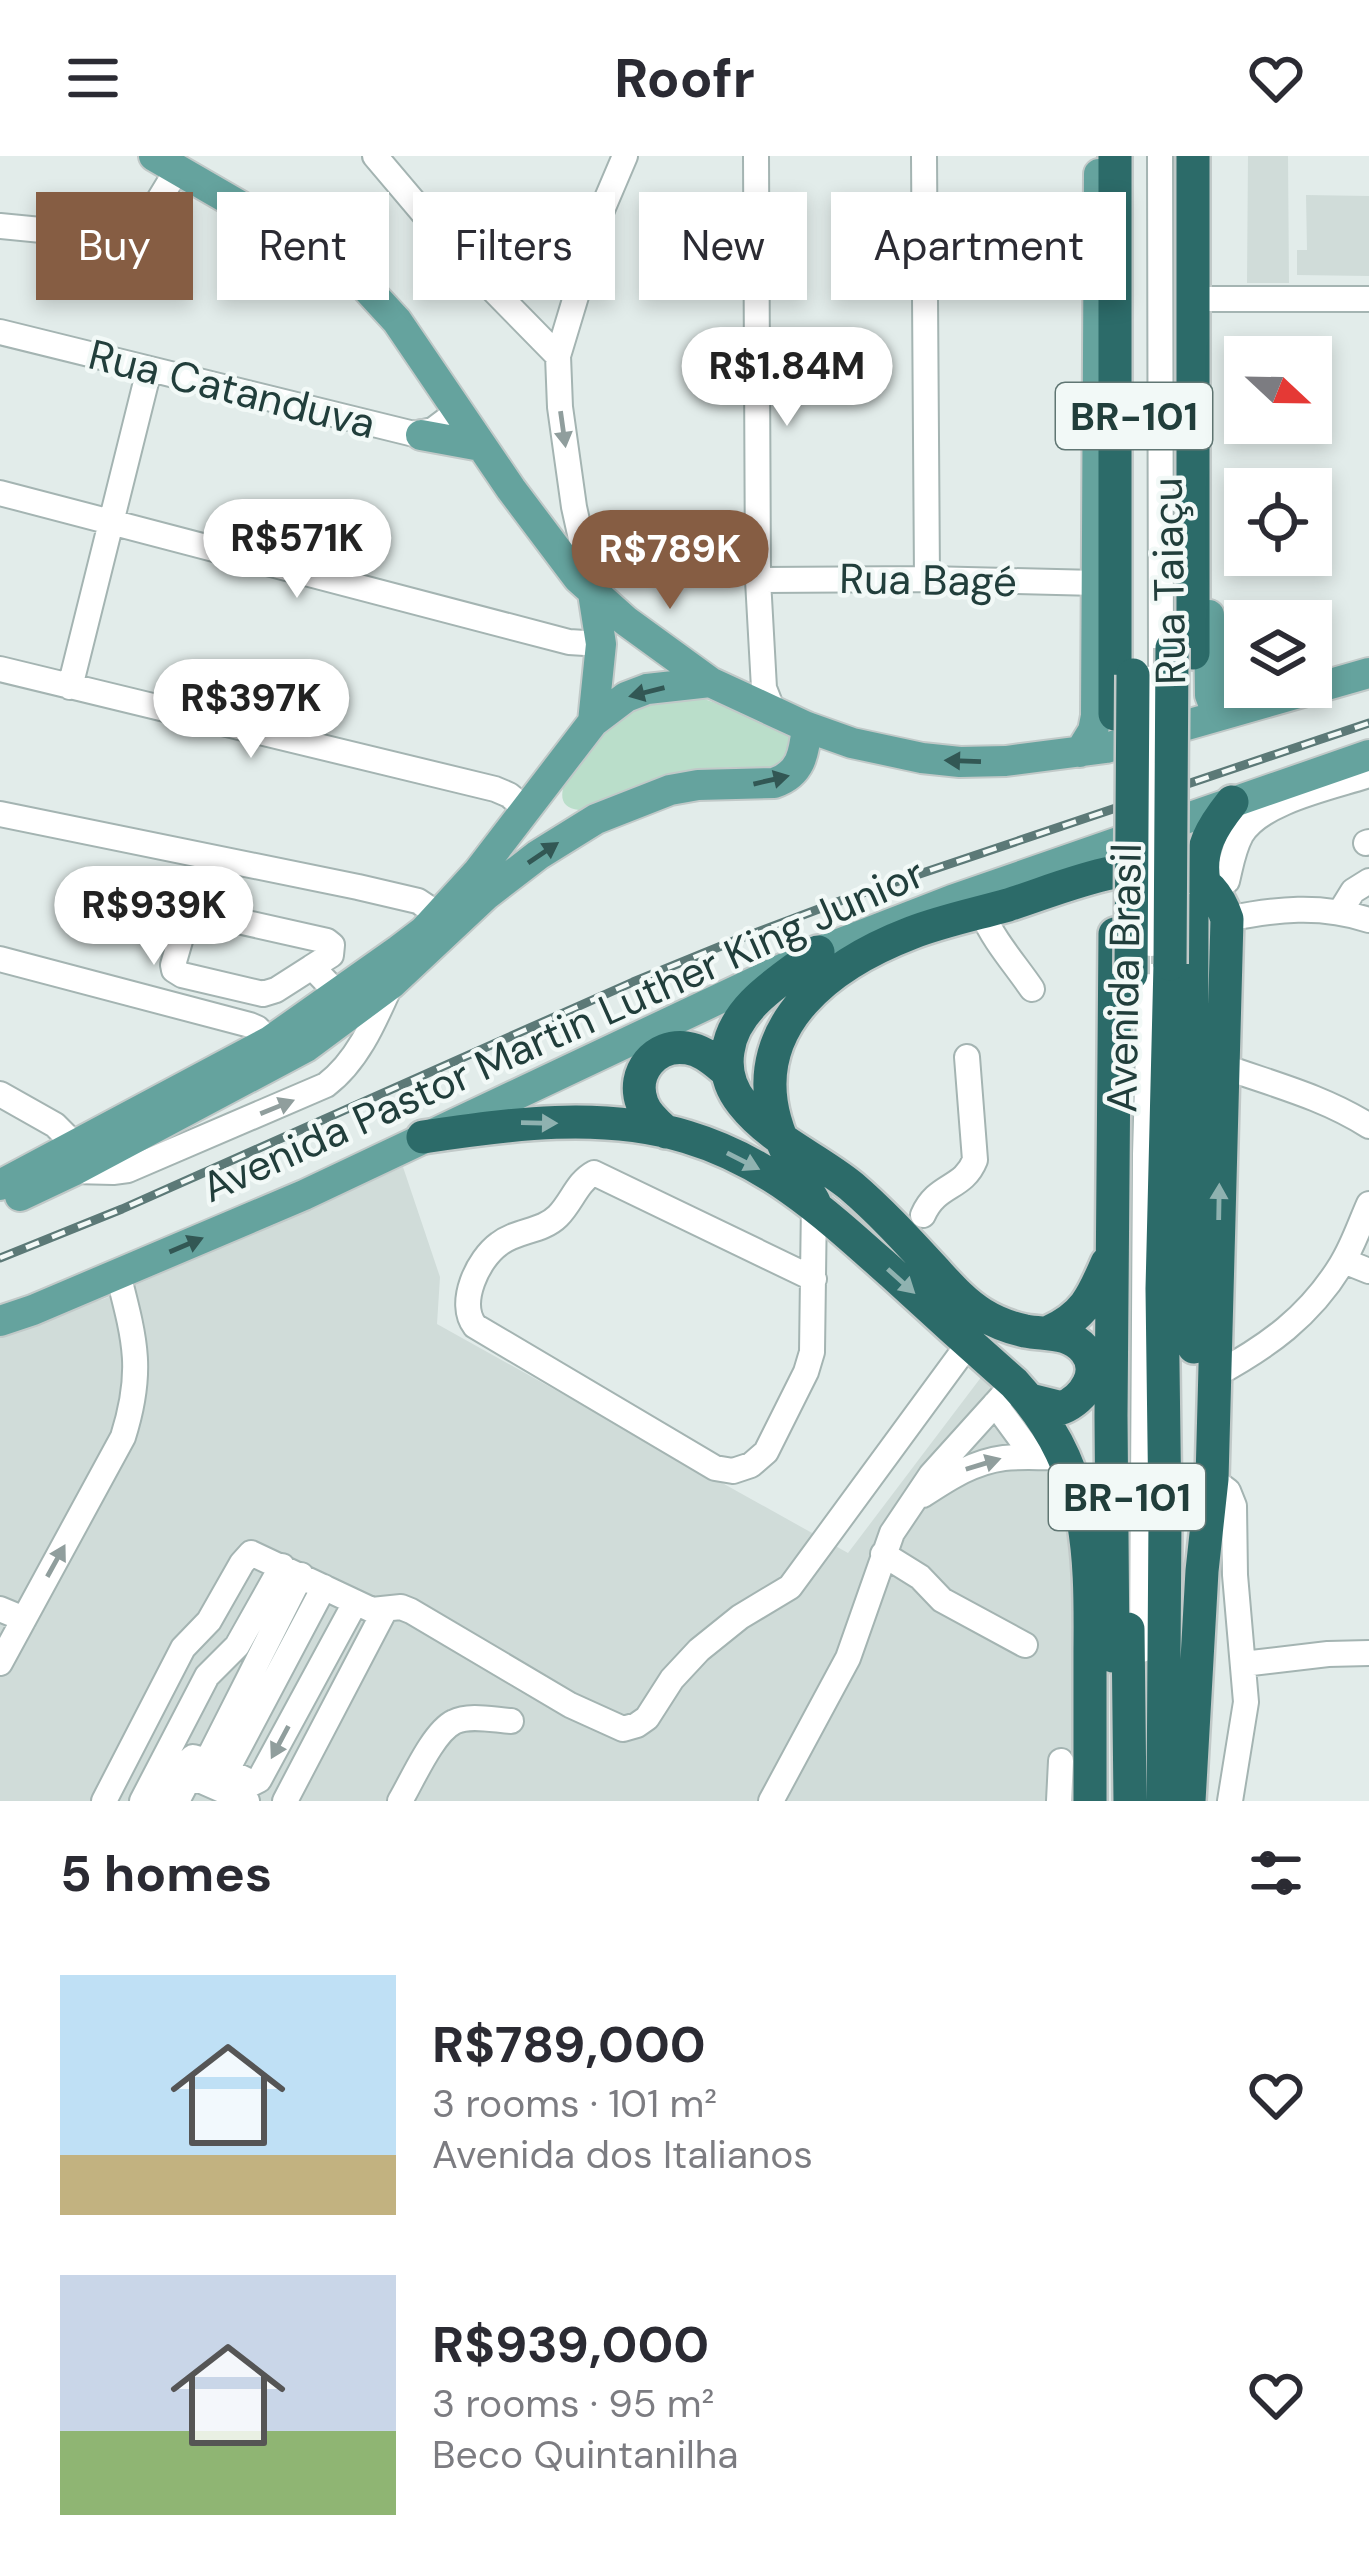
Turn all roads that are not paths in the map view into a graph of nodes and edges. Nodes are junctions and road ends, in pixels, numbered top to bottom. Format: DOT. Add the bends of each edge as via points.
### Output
graph roads {
  1 [pos="374,156"];
  2 [pos="625,156"];
  3 [pos="756,156"];
  4 [pos="924,156"];
  5 [pos="1099,156"];
  6 [pos="1115,156"];
  7 [pos="1132,156"];
  8 [pos="1150,156"];
  9 [pos="1160,156"];
  10 [pos="1172,156"];
  11 [pos="1193,156"];
  12 [pos="1209,156"];
  13 [pos="165,163"];
  14 [pos="0,226"];
  15 [pos="1369,298"];
  16 [pos="1209,299"];
  17 [pos="0,332"];
  18 [pos="558,356"];
  19 [pos="149,370"];
  20 [pos="458,412"];
  21 [pos="421,435"];
  22 [pos="481,446"];
  23 [pos="0,494"];
  24 [pos="112,521"];
  25 [pos="927,578"];
  26 [pos="758,580"];
  27 [pos="1097,583"];
  28 [pos="593,593"];
  29 [pos="602,644"];
  30 [pos="1154,664"];
  31 [pos="0,669"];
  32 [pos="1369,673"];
  33 [pos="710,682"];
  34 [pos="70,687"];
  35 [pos="773,711"];
  36 [pos="1218,716"];
  37 [pos="593,722"];
  38 [pos="807,727"];
  39 [pos="1080,752"];
  40 [pos="1369,755"];
  41 [pos="553,775"];
  42 [pos="1369,775"];
  43 [pos="1232,802"];
  44 [pos="526,809"];
  45 [pos="0,814"];
  46 [pos="596,819"];
  47 [pos="1369,881"];
  48 [pos="1209,901"];
  49 [pos="1340,912"];
  50 [pos="982,913"];
  51 [pos="439,915"];
  52 [pos="1369,920"];
  53 [pos="1160,951"];
  54 [pos="818,952"];
  55 [pos="0,959"];
  56 [pos="312,967"];
  57 [pos="392,984"];
  58 [pos="1032,989"];
  59 [pos="339,995"];
  60 [pos="270,1041"];
  61 [pos="967,1057"];
  62 [pos="1222,1066"];
  63 [pos="728,1072"];
  64 [pos="0,1094"];
  65 [pos="1369,1126"];
  66 [pos="666,1132"];
  67 [pos="423,1137"];
  68 [pos="782,1140"];
  69 [pos="74,1158"];
  70 [pos="0,1185"];
  71 [pos="814,1202"];
  72 [pos="0,1204"];
  73 [pos="1369,1204"];
  74 [pos="908,1219"];
  75 [pos="1112,1252"];
  76 [pos="1344,1261"];
  77 [pos="1369,1270"];
  78 [pos="118,1274"];
  79 [pos="814,1279"];
  80 [pos="0,1322"];
  81 [pos="1049,1332"];
  82 [pos="974,1347"];
  83 [pos="1215,1375"];
  84 [pos="1013,1396"];
  85 [pos="1049,1457"];
  86 [pos="911,1502"];
  87 [pos="883,1554"];
  88 [pos="291,1570"];
  89 [pos="1218,1573"];
  90 [pos="324,1587"];
  91 [pos="355,1603"];
  92 [pos="385,1610"];
  93 [pos="12,1614"];
  94 [pos="189,1642"];
  95 [pos="1025,1645"];
  96 [pos="1369,1653"];
  97 [pos="223,1660"];
  98 [pos="0,1663"];
  99 [pos="1244,1664"];
  100 [pos="261,1680"];
  101 [pos="302,1702"];
  102 [pos="329,1716"];
  103 [pos="511,1721"];
  104 [pos="1061,1761"];
  105 [pos="217,1765"];
  106 [pos="1180,1794"];
  107 [pos="104,1801"];
  108 [pos="142,1801"];
  109 [pos="164,1801"];
  110 [pos="177,1801"];
  111 [pos="247,1801"];
  112 [pos="285,1801"];
  113 [pos="400,1801"];
  114 [pos="771,1801"];
  115 [pos="1059,1801"];
  116 [pos="1090,1801"];
  117 [pos="1111,1801"];
  118 [pos="1130,1801"];
  119 [pos="1141,1801"];
  120 [pos="1153,1801"];
  121 [pos="1230,1801"];
  1 -- 18 [label="street"];
  2 -- 18 [label="street"];
  3 -- 26 [label="street"];
  4 -- 25 [label="street"];
  5 -- 27 [label="main road"];
  6 -- 30 [label="highway, Avenida Brasil"];
  7 -- 30 [label="highway, Avenida Brasil / BR-101"];
  8 -- 30 [label="street"];
  9 -- 30 [label="street"];
  10 -- 30 [label="highway, Avenida Brasil / BR-101"];
  11 -- 30 [label="highway, Avenida Brasil"];
  12 -- 16 [label="main road, Rua Taiaçu"];
  13 -- 14 [label="street" via="136,236"];
  13 -- 20 [label="main road" via="362,283"];
  15 -- 16 [label="street"];
  16 -- 36 [label="main road, Rua Taiaçu" via="1209,683"];
  17 -- 19 [label="street, Rua Catanduva"];
  18 -- 28 [label="street, one-way" via="568,467"];
  19 -- 21 [label="street, Rua Catanduva"];
  19 -- 24 [label="street"];
  20 -- 21 [label="street, Rua Catanduva"];
  20 -- 22 [label="main road"];
  21 -- 22 [label="main road"];
  22 -- 28 [label="main road"];
  23 -- 24 [label="street"];
  24 -- 29 [label="street" via="569,642"];
  24 -- 34 [label="street"];
  25 -- 26 [label="street, Rua Bagé"];
  25 -- 27 [label="street, Rua Bagé"];
  26 -- 35 [label="street" via="764,688"];
  27 -- 39 [label="main road" via="1096,716"];
  28 -- 29 [label="main road"];
  28 -- 33 [label="main road"];
  29 -- 37 [label="main road"];
  30 -- 48 [label="highway, Avenida Brasil"];
  30 -- 53 [label="highway, Avenida Brasil / BR-101, bridge"];
  30 -- 75 [label="highway, Avenida Brasil" via="1116,914"];
  30 -- 118 [label="highway, Avenida Brasil / BR-101, bridge" via="1131,974"];
  31 -- 34 [label="street"];
  32 -- 36 [label="main road"];
  33 -- 35 [label="main road"];
  33 -- 37 [label="main road, Avenida Pastor Martin Luther King Junior, one-way" via="647,689"];
  34 -- 44 [label="street" via="495,789"];
  35 -- 38 [label="main road"];
  36 -- 39 [label="main road"];
  37 -- 41 [label="main road, Avenida Pastor Martin Luther King Junior"];
  39 -- 38 [label="main road, one-way" via="960,762"];
  46 -- 38 [label="main road, Avenida Pastor Martin Luther King Junior, one-way" via="670,790 784,780 800,765"];
  40 -- 43 [label="main road, Avenida Pastor Martin Luther King Junior"];
  41 -- 44 [label="main road, Avenida Pastor Martin Luther King Junior"];
  41 -- 46 [label="main road" via="560,801"];
  42 -- 48 [label="street" via="1252,820 1227,881"];
  43 -- 48 [label="highway" via="1205,842"];
  43 -- 54 [label="main road, Avenida Pastor Martin Luther King Junior"];
  44 -- 51 [label="main road, Avenida Pastor Martin Luther King Junior"];
  45 -- 51 [label="street" via="418,901"];
  57 -- 46 [label="main road, Avenida Pastor Martin Luther King Junior, one-way" via="487,895"];
  47 -- 49 [label="street"];
  48 -- 49 [label="street"];
  48 -- 50 [label="highway" via="1187,874 1157,870 1119,873"];
  48 -- 62 [label="highway, Avenida Brasil"];
  48 -- 89 [label="highway, Avenida Brasil" via="1191,1231 1196,1451"];
  49 -- 52 [label="street"];
  50 -- 58 [label="street"];
  50 -- 68 [label="highway" via="865,955 801,1002 771,1068"];
  51 -- 59 [label="main road, Avenida Pastor Martin Luther King Junior"];
  53 -- 106 [label="highway, Avenida Brasil / BR-101" via="1166,1517 1182,1635"];
  53 -- 119 [label="street" via="1144,1178"];
  53 -- 120 [label="street"];
  54 -- 63 [label="highway" via="740,1019"];
  54 -- 67 [label="main road, Avenida Pastor Martin Luther King Junior"];
  55 -- 60 [label="street" via="250,1025"];
  56 -- 56 [label="street" via="331,955 327,941 198,912 186,920 173,965 182,975 263,994"];
  56 -- 59 [label="street"];
  57 -- 69 [label="main road, Avenida Pastor Martin Luther King Junior" via="307,1047"];
  69 -- 57 [label="street, one-way" via="128,1170 326,1085 354,1056"];
  59 -- 60 [label="main road, Avenida Pastor Martin Luther King Junior"];
  60 -- 69 [label="main road, Avenida Pastor Martin Luther King Junior"];
  61 -- 74 [label="street" via="975,1160"];
  62 -- 65 [label="street"];
  83 -- 62 [label="highway, Avenida Brasil, one-way"];
  63 -- 66 [label="highway" via="685,1047 654,1054 641,1075 641,1102"];
  63 -- 68 [label="highway" via="741,1102"];
  64 -- 69 [label="street" via="55,1125"];
  67 -- 66 [label="highway, one-way" via="521,1122"];
  66 -- 71 [label="highway, one-way" via="729,1153"];
  78 -- 67 [label="main road, Avenida Pastor Martin Luther King Junior, one-way"];
  68 -- 71 [label="highway"];
  68 -- 74 [label="highway"];
  69 -- 70 [label="main road, Avenida Pastor Martin Luther King Junior"];
  69 -- 72 [label="main road, Avenida Pastor Martin Luther King Junior"];
  71 -- 79 [label="street"];
  71 -- 82 [label="highway, one-way"];
  73 -- 76 [label="street"];
  74 -- 81 [label="highway" via="920,1253 961,1298 1009,1326"];
  75 -- 81 [label="highway" via="1083,1310"];
  75 -- 117 [label="highway, Avenida Brasil"];
  76 -- 77 [label="street"];
  76 -- 83 [label="street" via="1274,1340"];
  78 -- 80 [label="main road, Avenida Pastor Martin Luther King Junior"];
  93 -- 78 [label="street, one-way" via="123,1437 133,1406 133,1332"];
  79 -- 79 [label="street" via="806,1372 766,1452 733,1471 715,1468 475,1326 466,1304 496,1246 547,1225 594,1173"];
  81 -- 84 [label="highway" via="1089,1355 1087,1389 1062,1408"];
  82 -- 84 [label="highway"];
  82 -- 92 [label="street" via="790,1587 699,1650 637,1725 622,1730 570,1706 478,1637 401,1607"];
  83 -- 89 [label="highway, Avenida Brasil"];
  84 -- 85 [label="highway"];
  84 -- 86 [label="street"];
  86 -- 85 [label="street, one-way" via="980,1463"];
  85 -- 116 [label="highway, BR-101" via="1078,1494 1087,1533"];
  86 -- 87 [label="street"];
  87 -- 95 [label="street" via="942,1600"];
  87 -- 114 [label="street" via="848,1658"];
  88 -- 90 [label="street"];
  88 -- 94 [label="street" via="251,1553"];
  88 -- 97 [label="street"];
  88 -- 100 [label="street"];
  89 -- 99 [label="street"];
  89 -- 106 [label="highway, Avenida Brasil"];
  90 -- 91 [label="street"];
  90 -- 100 [label="street"];
  91 -- 92 [label="street"];
  91 -- 101 [label="street"];
  92 -- 102 [label="street"];
  93 -- 98 [label="street"];
  94 -- 97 [label="street"];
  94 -- 107 [label="street"];
  96 -- 99 [label="street"];
  97 -- 100 [label="street"];
  97 -- 108 [label="street" via="193,1699"];
  99 -- 121 [label="street"];
  100 -- 101 [label="street"];
  100 -- 105 [label="street"];
  101 -- 102 [label="street"];
  101 -- 105 [label="street, one-way" via="260,1780"];
  102 -- 112 [label="street"];
  103 -- 113 [label="street" via="447,1726"];
  104 -- 115 [label="street"];
  105 -- 109 [label="street" via="193,1757"];
  110 -- 111 [label="street" via="197,1779"];
}
